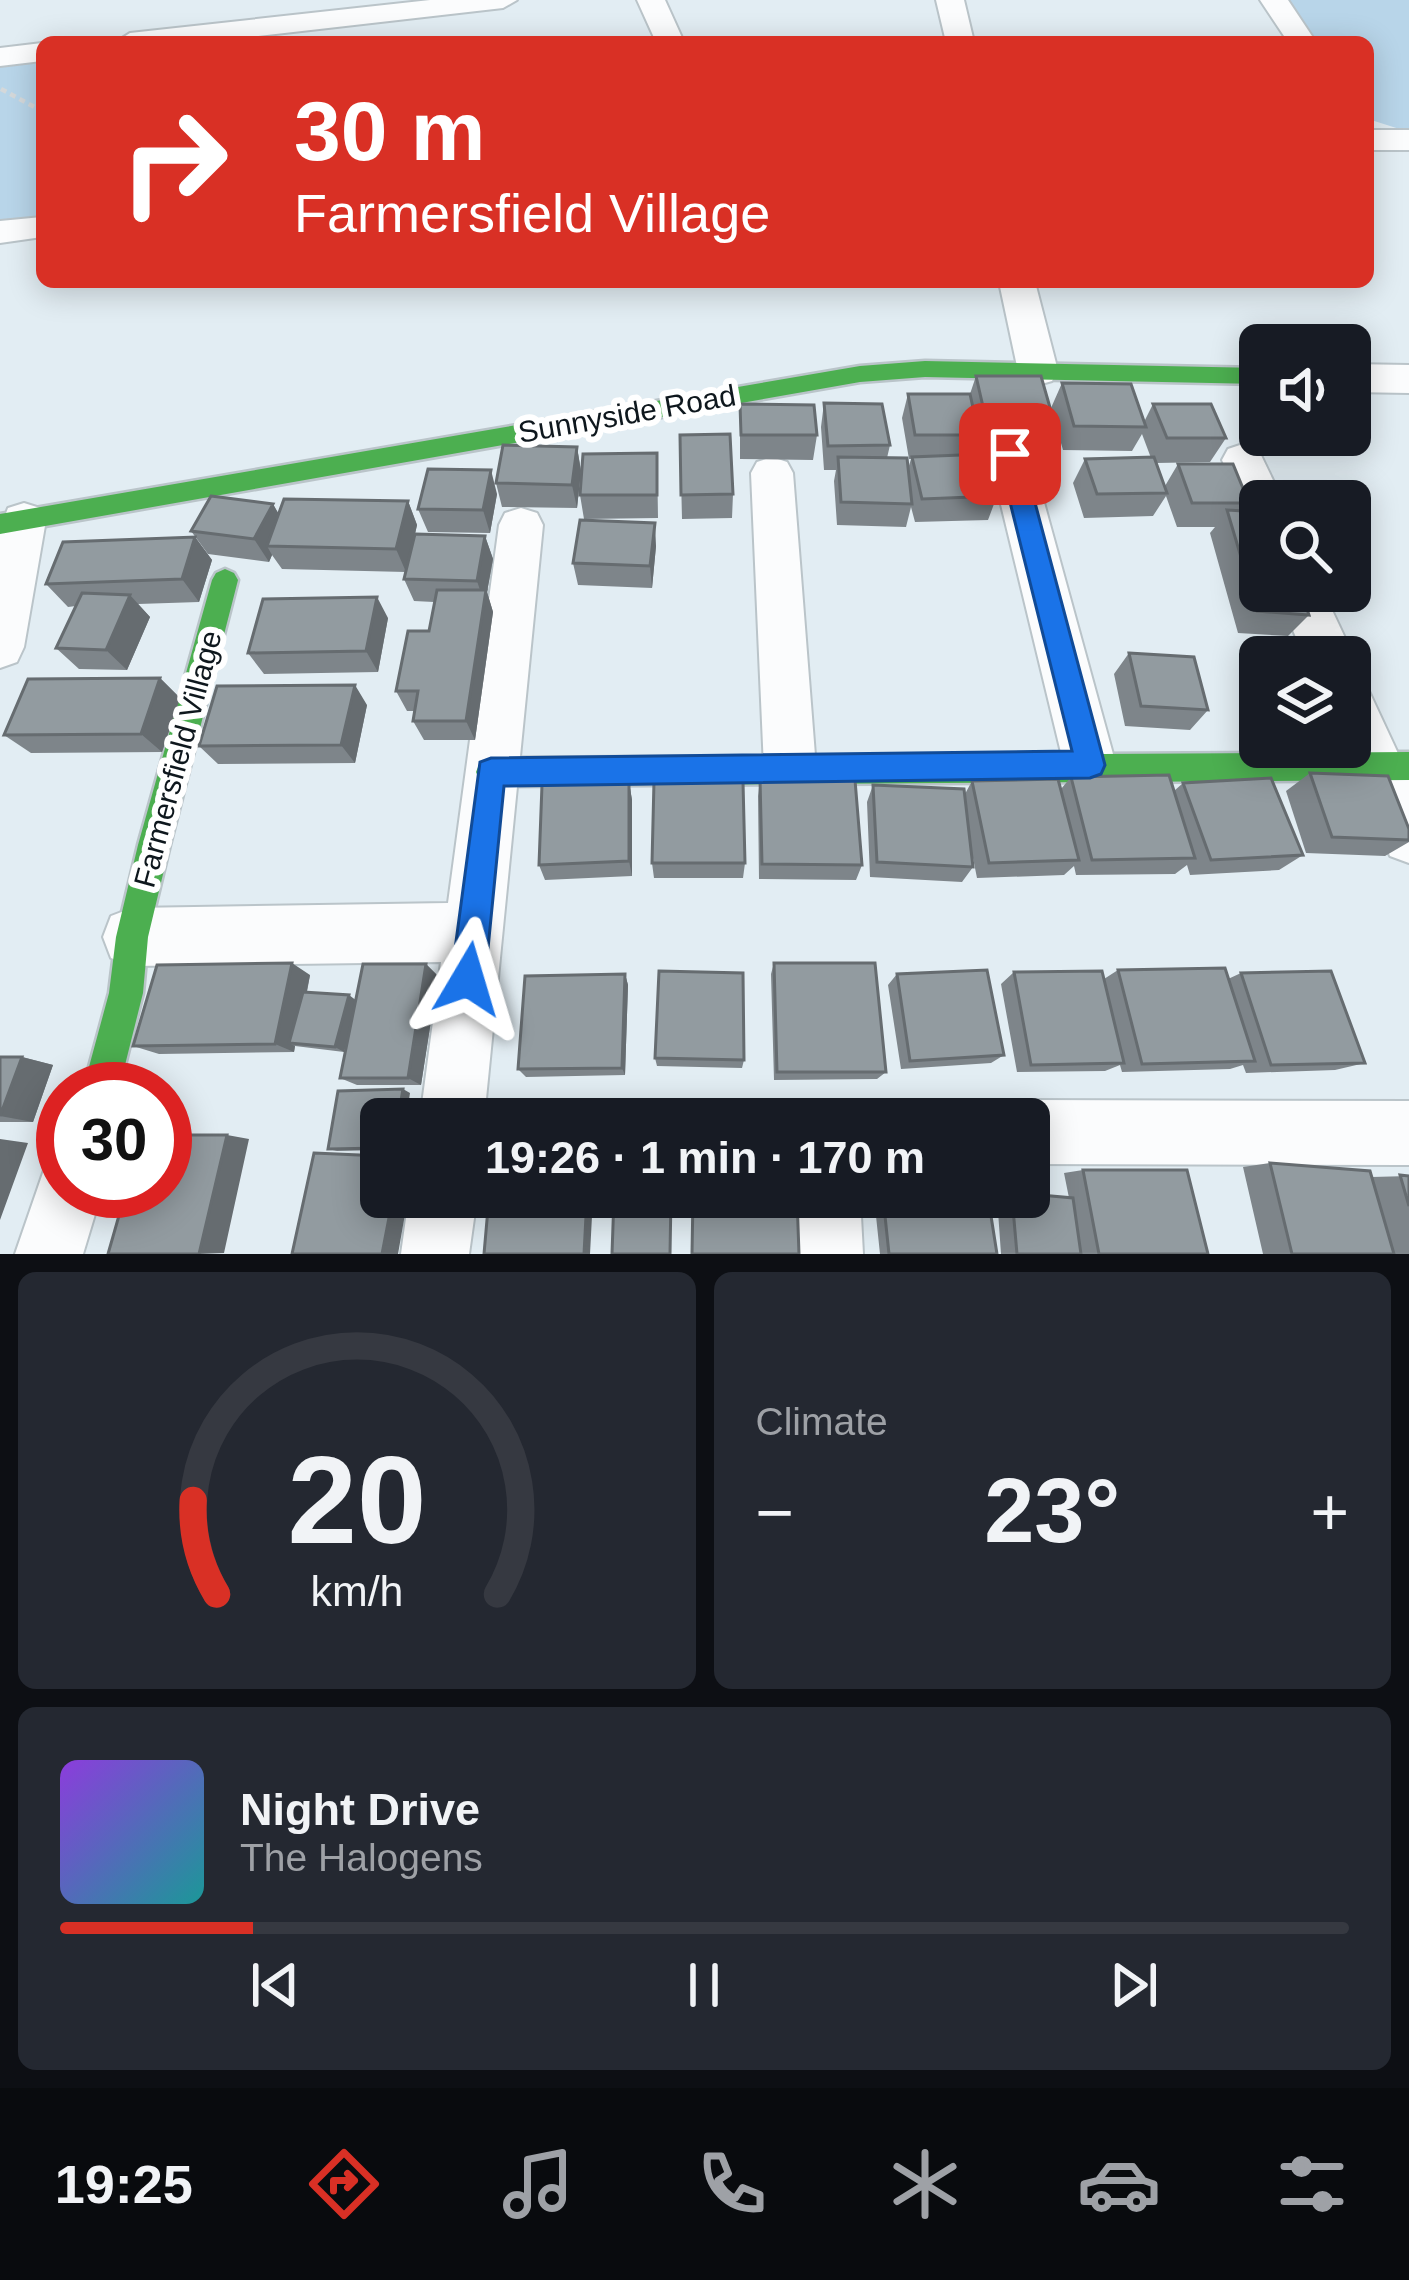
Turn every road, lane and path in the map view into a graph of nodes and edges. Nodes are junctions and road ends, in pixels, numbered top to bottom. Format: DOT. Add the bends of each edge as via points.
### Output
graph roads {
  1 [pos="503,0"];
  2 [pos="651,0"];
  3 [pos="950,0"];
  4 [pos="1274,0"];
  5 [pos="257,14"];
  6 [pos="157,36"];
  7 [pos="667,36"];
  8 [pos="959,36"];
  9 [pos="1298,36"];
  10 [pos="36,53"];
  11 [pos="0,57"];
  12 [pos="0,88"];
  13 [pos="36,108"];
  14 [pos="1374,140"];
  15 [pos="1409,140"];
  16 [pos="36,228"];
  17 [pos="0,232"];
  18 [pos="1018,288"];
  19 [pos="1038,371"];
  20 [pos="1239,376"];
  21 [pos="1371,379"];
  22 [pos="1409,380"];
  23 [pos="1010,454"];
  24 [pos="1243,460"];
  25 [pos="772,473"];
  26 [pos="1252,480"];
  27 [pos="12,522"];
  28 [pos="521,525"];
  29 [pos="225,580"];
  30 [pos="0,646"];
  31 [pos="1371,735"];
  32 [pos="1090,765"];
  33 [pos="1393,767"];
  34 [pos="790,768"];
  35 [pos="491,772"];
  36 [pos="1409,837"];
  37 [pos="473,932"];
  38 [pos="132,937"];
  39 [pos="107,1062"];
  40 [pos="454,1098"];
  41 [pos="1409,1133"];
  42 [pos="1050,1136"];
  43 [pos="60,1218"];
  44 [pos="439,1218"];
  45 [pos="827,1218"];
  46 [pos="49,1254"];
  47 [pos="435,1254"];
  48 [pos="830,1254"];
  1 -- 5 [label="street"];
  2 -- 7 [label="street"];
  3 -- 8 [label="street"];
  4 -- 9 [label="street"];
  5 -- 6 [label="street"];
  10 -- 11 [label="street"];
  12 -- 13 [label="path"];
  14 -- 15 [label="street"];
  16 -- 17 [label="street"];
  18 -- 19 [label="street"];
  19 -- 20 [label="street, Sunnyside Road"];
  19 -- 27 [label="street, Sunnyside Road" via="860,374"];
  21 -- 22 [label="street"];
  23 -- 32 [label="street"];
  24 -- 26 [label="street"];
  25 -- 34 [label="street"];
  27 -- 30 [label="street"];
  28 -- 35 [label="street"];
  29 -- 38 [label="street, Farmersfield Village"];
  31 -- 33 [label="street"];
  32 -- 33 [label="street"];
  32 -- 34 [label="street"];
  33 -- 36 [label="street"];
  34 -- 35 [label="street"];
  35 -- 37 [label="street"];
  37 -- 38 [label="street"];
  37 -- 40 [label="street"];
  38 -- 39 [label="street, Farmersfield Village"];
  41 -- 42 [label="street" via="1181,1163"];
  43 -- 46 [label="street"];
  44 -- 47 [label="street"];
  45 -- 48 [label="street"];
}
